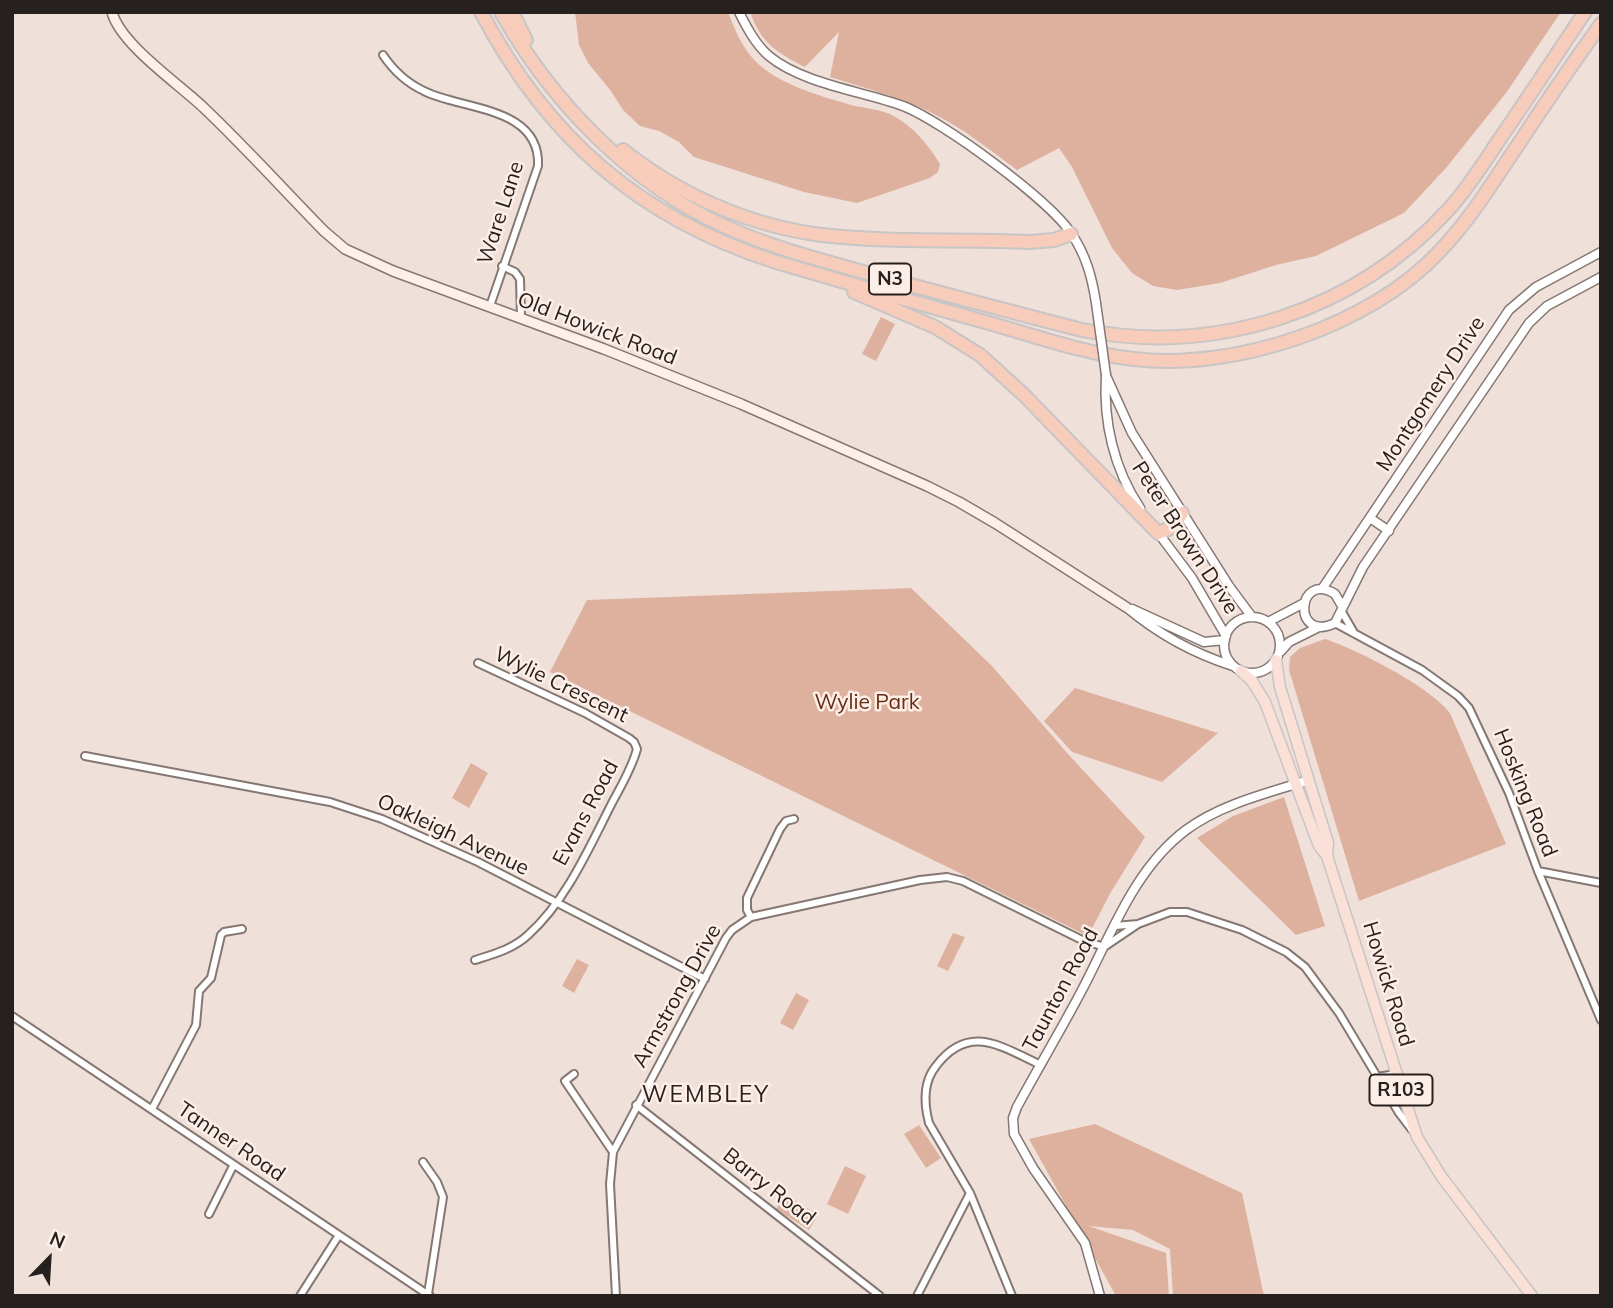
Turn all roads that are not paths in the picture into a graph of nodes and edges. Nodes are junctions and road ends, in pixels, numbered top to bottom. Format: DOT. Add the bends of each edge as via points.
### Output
graph roads {
  1 [pos="112,12"];
  2 [pos="481,12"];
  3 [pos="501,12"];
  4 [pos="512,12"];
  5 [pos="739,12"];
  6 [pos="1585,12"];
  7 [pos="1601,24"];
  8 [pos="383,55"];
  9 [pos="1071,234"];
  10 [pos="1601,252"];
  11 [pos="773,261"];
  12 [pos="502,266"];
  13 [pos="1601,277"];
  14 [pos="490,306"];
  15 [pos="521,318"];
  16 [pos="1106,375"];
  17 [pos="1182,513"];
  18 [pos="1370,518"];
  19 [pos="1389,531"];
  20 [pos="1158,533"];
  21 [pos="1322,589"];
  22 [pos="1304,603"];
  23 [pos="1126,607"];
  24 [pos="1342,609"];
  25 [pos="1252,617"];
  26 [pos="1268,622"];
  27 [pos="1335,623"];
  28 [pos="1319,627"];
  29 [pos="1354,632"];
  30 [pos="1225,638"];
  31 [pos="1278,656"];
  32 [pos="478,663"];
  33 [pos="1238,669"];
  34 [pos="628,738"];
  35 [pos="85,756"];
  36 [pos="1309,780"];
  37 [pos="1297,784"];
  38 [pos="794,819"];
  39 [pos="1327,856"];
  40 [pos="1538,871"];
  41 [pos="1601,883"];
  42 [pos="556,904"];
  43 [pos="751,917"];
  44 [pos="1138,923"];
  45 [pos="1115,926"];
  46 [pos="242,929"];
  47 [pos="1104,947"];
  48 [pos="475,960"];
  49 [pos="705,979"];
  50 [pos="12,1016"];
  51 [pos="1601,1020"];
  52 [pos="1041,1065"];
  53 [pos="574,1074"];
  54 [pos="1396,1074"];
  55 [pos="1377,1077"];
  56 [pos="636,1105"];
  57 [pos="152,1109"];
  58 [pos="1417,1137"];
  59 [pos="613,1152"];
  60 [pos="423,1162"];
  61 [pos="233,1166"];
  62 [pos="970,1193"];
  63 [pos="209,1214"];
  64 [pos="339,1236"];
  65 [pos="429,1295"];
  66 [pos="300,1296"];
  67 [pos="616,1296"];
  68 [pos="880,1296"];
  69 [pos="917,1296"];
  70 [pos="1012,1296"];
  71 [pos="1100,1296"];
  72 [pos="1532,1296"];
  1 -- 14 [label="main road, Old Howick Road / R103" via="130,42 205,109 336,242 393,271"];
  2 -- 11 [label="highway, N3" via="528,90 584,152 661,211 717,241"];
  3 -- 6 [label="highway, N3" via="551,87 613,151 658,187 724,226 803,255 1116,337 1192,337 1268,323 1306,310 1370,277 1427,232 1467,186"];
  4 -- 9 [label="highway" via="539,60 607,137 681,189 745,216 797,230 857,238 1029,242"];
  5 -- 9 [label="street, Peter Brown Drive" via="757,43 781,65 905,107 944,128 1017,182"];
  7 -- 11 [label="highway, N3" via="1481,202 1437,255 1372,303 1285,342 1210,359 1124,358"];
  8 -- 12 [label="street, Ware Lane" via="391,67 425,92 506,116 528,135 538,166"];
  9 -- 16 [label="street, Peter Brown Drive, bridge" via="1088,263"];
  10 -- 18 [label="street, Montgomery Drive" via="1536,288 1509,310"];
  11 -- 20 [label="highway" via="902,311 980,355"];
  12 -- 14 [label="street, Ware Lane"];
  12 -- 15 [label="street" via="520,279"];
  13 -- 19 [label="street, Montgomery Drive" via="1536,314"];
  14 -- 15 [label="main road, Old Howick Road / R103"];
  15 -- 23 [label="main road, Old Howick Road / R103" via="740,404 927,486 995,523"];
  16 -- 17 [label="street, Peter Brown Drive" via="1132,433"];
  16 -- 20 [label="street, Peter Brown Drive" via="1116,463 1130,494"];
  17 -- 20 [label="highway" via="1173,527"];
  17 -- 25 [label="street, Peter Brown Drive"];
  18 -- 19 [label="street"];
  18 -- 21 [label="street, Montgomery Drive"];
  19 -- 24 [label="street, Montgomery Drive" via="1363,567"];
  20 -- 30 [label="street, Peter Brown Drive" via="1192,578"];
  21 -- 22 [label="street" via="1312,592"];
  21 -- 24 [label="street" via="1335,594"];
  22 -- 26 [label="street"];
  22 -- 28 [label="street" via="1308,621"];
  23 -- 30 [label="street, Old Howick Road / R103" via="1204,642"];
  23 -- 33 [label="street, Old Howick Road / R103" via="1198,652"];
  24 -- 27 [label="street"];
  24 -- 29 [label="street, Hosking Road"];
  25 -- 26 [label="street"];
  25 -- 30 [label="street" via="1236,622"];
  26 -- 31 [label="street, R103" via="1279,635"];
  27 -- 28 [label="street"];
  27 -- 29 [label="street, Hosking Road"];
  28 -- 31 [label="street" via="1289,642"];
  29 -- 40 [label="street, Hosking Road" via="1422,670 1469,708 1509,793"];
  30 -- 33 [label="street, R103" via="1226,655"];
  31 -- 33 [label="street" via="1257,673"];
  31 -- 36 [label="main road, Howick Road / R103" via="1280,687"];
  32 -- 34 [label="street, Wylie Crescent"];
  33 -- 37 [label="main road, Howick Road / R103" via="1265,702"];
  34 -- 42 [label="street, Evans Road" via="636,747 635,757"];
  35 -- 42 [label="street, Oakleigh Avenue" via="348,807 424,836"];
  36 -- 37 [label="street, Taunton Road"];
  36 -- 39 [label="main road, Howick Road / R103" via="1328,843"];
  37 -- 39 [label="main road, Howick Road / R103" via="1319,846"];
  37 -- 45 [label="street, Taunton Road" via="1221,810 1185,831 1141,879"];
  38 -- 43 [label="street" via="780,829 751,888 746,903"];
  39 -- 54 [label="main road, Howick Road / R103"];
  40 -- 41 [label="street"];
  40 -- 51 [label="street, Hosking Road"];
  42 -- 48 [label="street, Evans Road" via="517,944"];
  42 -- 49 [label="street, Oakleigh Avenue"];
  43 -- 47 [label="street, Armstrong Drive" via="947,877"];
  43 -- 49 [label="street, Armstrong Drive" via="732,930"];
  44 -- 45 [label="street"];
  44 -- 47 [label="street"];
  44 -- 55 [label="street" via="1170,912 1187,912 1242,930 1286,952 1305,967 1339,1013"];
  45 -- 47 [label="street, Taunton Road"];
  46 -- 57 [label="street" via="221,935 211,978 199,991 196,1025"];
  47 -- 52 [label="street, Taunton Road"];
  49 -- 56 [label="street, Armstrong Drive"];
  50 -- 57 [label="street, Tanner Road"];
  52 -- 62 [label="street" via="988,1043 965,1042 951,1049 932,1071 925,1101 929,1123"];
  52 -- 71 [label="street, Taunton Road" via="1017,1107 1014,1134 1085,1243"];
  53 -- 59 [label="street" via="565,1081"];
  54 -- 55 [label="street"];
  54 -- 58 [label="main road, Howick Road / R103"];
  55 -- 58 [label="street"];
  56 -- 59 [label="street, Armstrong Drive"];
  56 -- 68 [label="street, Barry Road"];
  57 -- 61 [label="street, Tanner Road"];
  58 -- 72 [label="main road, Howick Road / R103"];
  59 -- 67 [label="street, Armstrong Drive" via="610,1184"];
  60 -- 65 [label="street" via="443,1197"];
  61 -- 63 [label="street"];
  61 -- 64 [label="street, Tanner Road"];
  62 -- 69 [label="street"];
  62 -- 70 [label="street"];
  64 -- 65 [label="street, Tanner Road"];
  64 -- 66 [label="street"];
}
